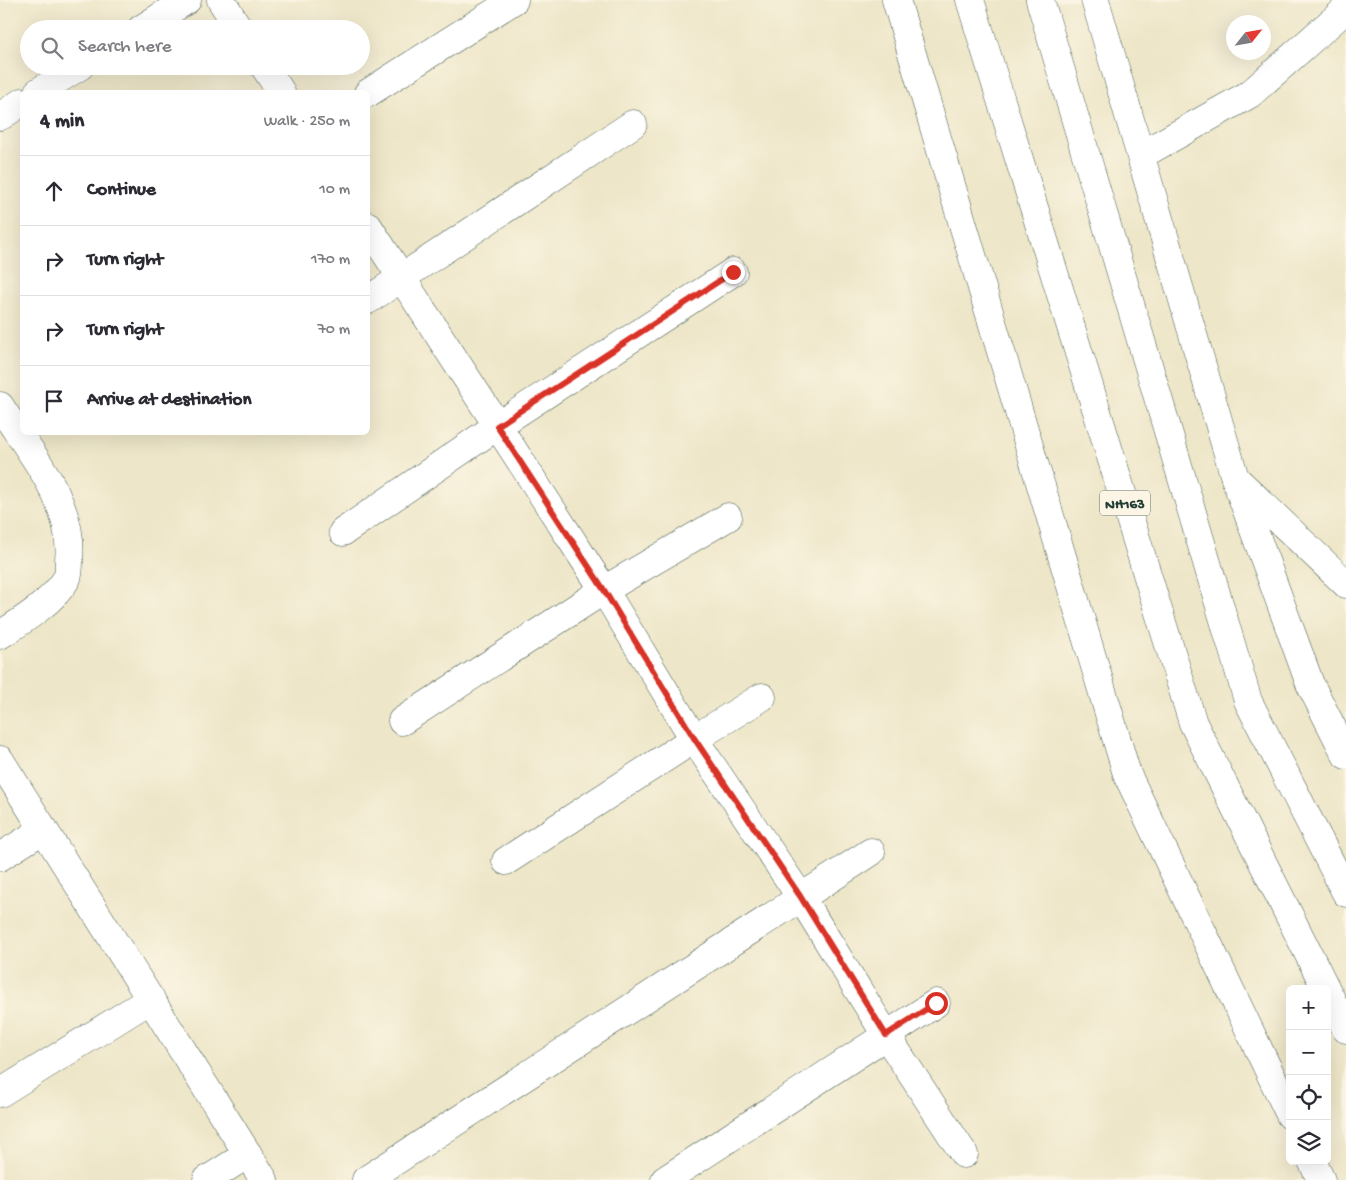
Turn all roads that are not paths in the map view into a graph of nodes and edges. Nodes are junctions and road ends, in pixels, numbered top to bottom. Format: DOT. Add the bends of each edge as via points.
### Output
graph roads {
  1 [pos="187,0"];
  2 [pos="221,0"];
  3 [pos="514,0"];
  4 [pos="896,0"];
  5 [pos="970,0"];
  6 [pos="1040,0"];
  7 [pos="1095,0"];
  8 [pos="1346,9"];
  9 [pos="155,20"];
  10 [pos="233,20"];
  11 [pos="65,75"];
  12 [pos="270,75"];
  13 [pos="41,90"];
  14 [pos="280,90"];
  15 [pos="370,92"];
  16 [pos="20,103"];
  17 [pos="1,116"];
  18 [pos="633,124"];
  19 [pos="1141,155"];
  20 [pos="370,229"];
  21 [pos="733,272"];
  22 [pos="401,277"];
  23 [pos="370,299"];
  24 [pos="0,406"];
  25 [pos="497,426"];
  26 [pos="1235,478"];
  27 [pos="728,517"];
  28 [pos="343,532"];
  29 [pos="1346,584"];
  30 [pos="604,590"];
  31 [pos="0,635"];
  32 [pos="762,697"];
  33 [pos="402,721"];
  34 [pos="694,738"];
  35 [pos="1346,755"];
  36 [pos="0,760"];
  37 [pos="44,829"];
  38 [pos="871,852"];
  39 [pos="0,857"];
  40 [pos="506,861"];
  41 [pos="1346,893"];
  42 [pos="800,896"];
  43 [pos="1324,985"];
  44 [pos="1331,998"];
  45 [pos="151,999"];
  46 [pos="936,1003"];
  47 [pos="1346,1029"];
  48 [pos="886,1035"];
  49 [pos="0,1093"];
  50 [pos="1286,1107"];
  51 [pos="248,1154"];
  52 [pos="964,1154"];
  53 [pos="1314,1165"];
  54 [pos="207,1180"];
  55 [pos="264,1180"];
  56 [pos="366,1180"];
  57 [pos="665,1180"];
  58 [pos="1320,1180"];
  1 -- 9 [label="main road"];
  2 -- 10 [label="main road"];
  3 -- 15 [label="main road"];
  4 -- 50 [label="main road" via="1127,774"];
  5 -- 43 [label="main road, NH163" via="1193,724"];
  6 -- 41 [label="main road" via="1248,701"];
  7 -- 19 [label="main road"];
  8 -- 19 [label="main road" via="1250,94"];
  11 -- 13 [label="main road"];
  12 -- 14 [label="main road"];
  16 -- 17 [label="main road"];
  18 -- 22 [label="main road"];
  19 -- 26 [label="main road"];
  20 -- 22 [label="main road"];
  21 -- 25 [label="main road"];
  22 -- 23 [label="main road"];
  22 -- 25 [label="main road"];
  24 -- 31 [label="main road" via="48,479 66,520 70,554 68,578 34,614"];
  25 -- 28 [label="main road"];
  25 -- 30 [label="main road"];
  26 -- 29 [label="main road"];
  26 -- 35 [label="main road" via="1310,684"];
  27 -- 30 [label="main road"];
  30 -- 33 [label="main road"];
  30 -- 34 [label="main road"];
  32 -- 34 [label="main road"];
  34 -- 40 [label="main road"];
  34 -- 42 [label="main road"];
  36 -- 37 [label="main road"];
  37 -- 39 [label="main road"];
  37 -- 45 [label="main road"];
  38 -- 42 [label="main road"];
  42 -- 48 [label="main road"];
  42 -- 56 [label="main road"];
  44 -- 47 [label="main road, NH163"];
  45 -- 49 [label="main road"];
  45 -- 51 [label="main road"];
  46 -- 48 [label="main road"];
  48 -- 52 [label="main road"];
  48 -- 57 [label="main road"];
  51 -- 54 [label="main road"];
  51 -- 55 [label="main road"];
  53 -- 58 [label="main road"];
}
